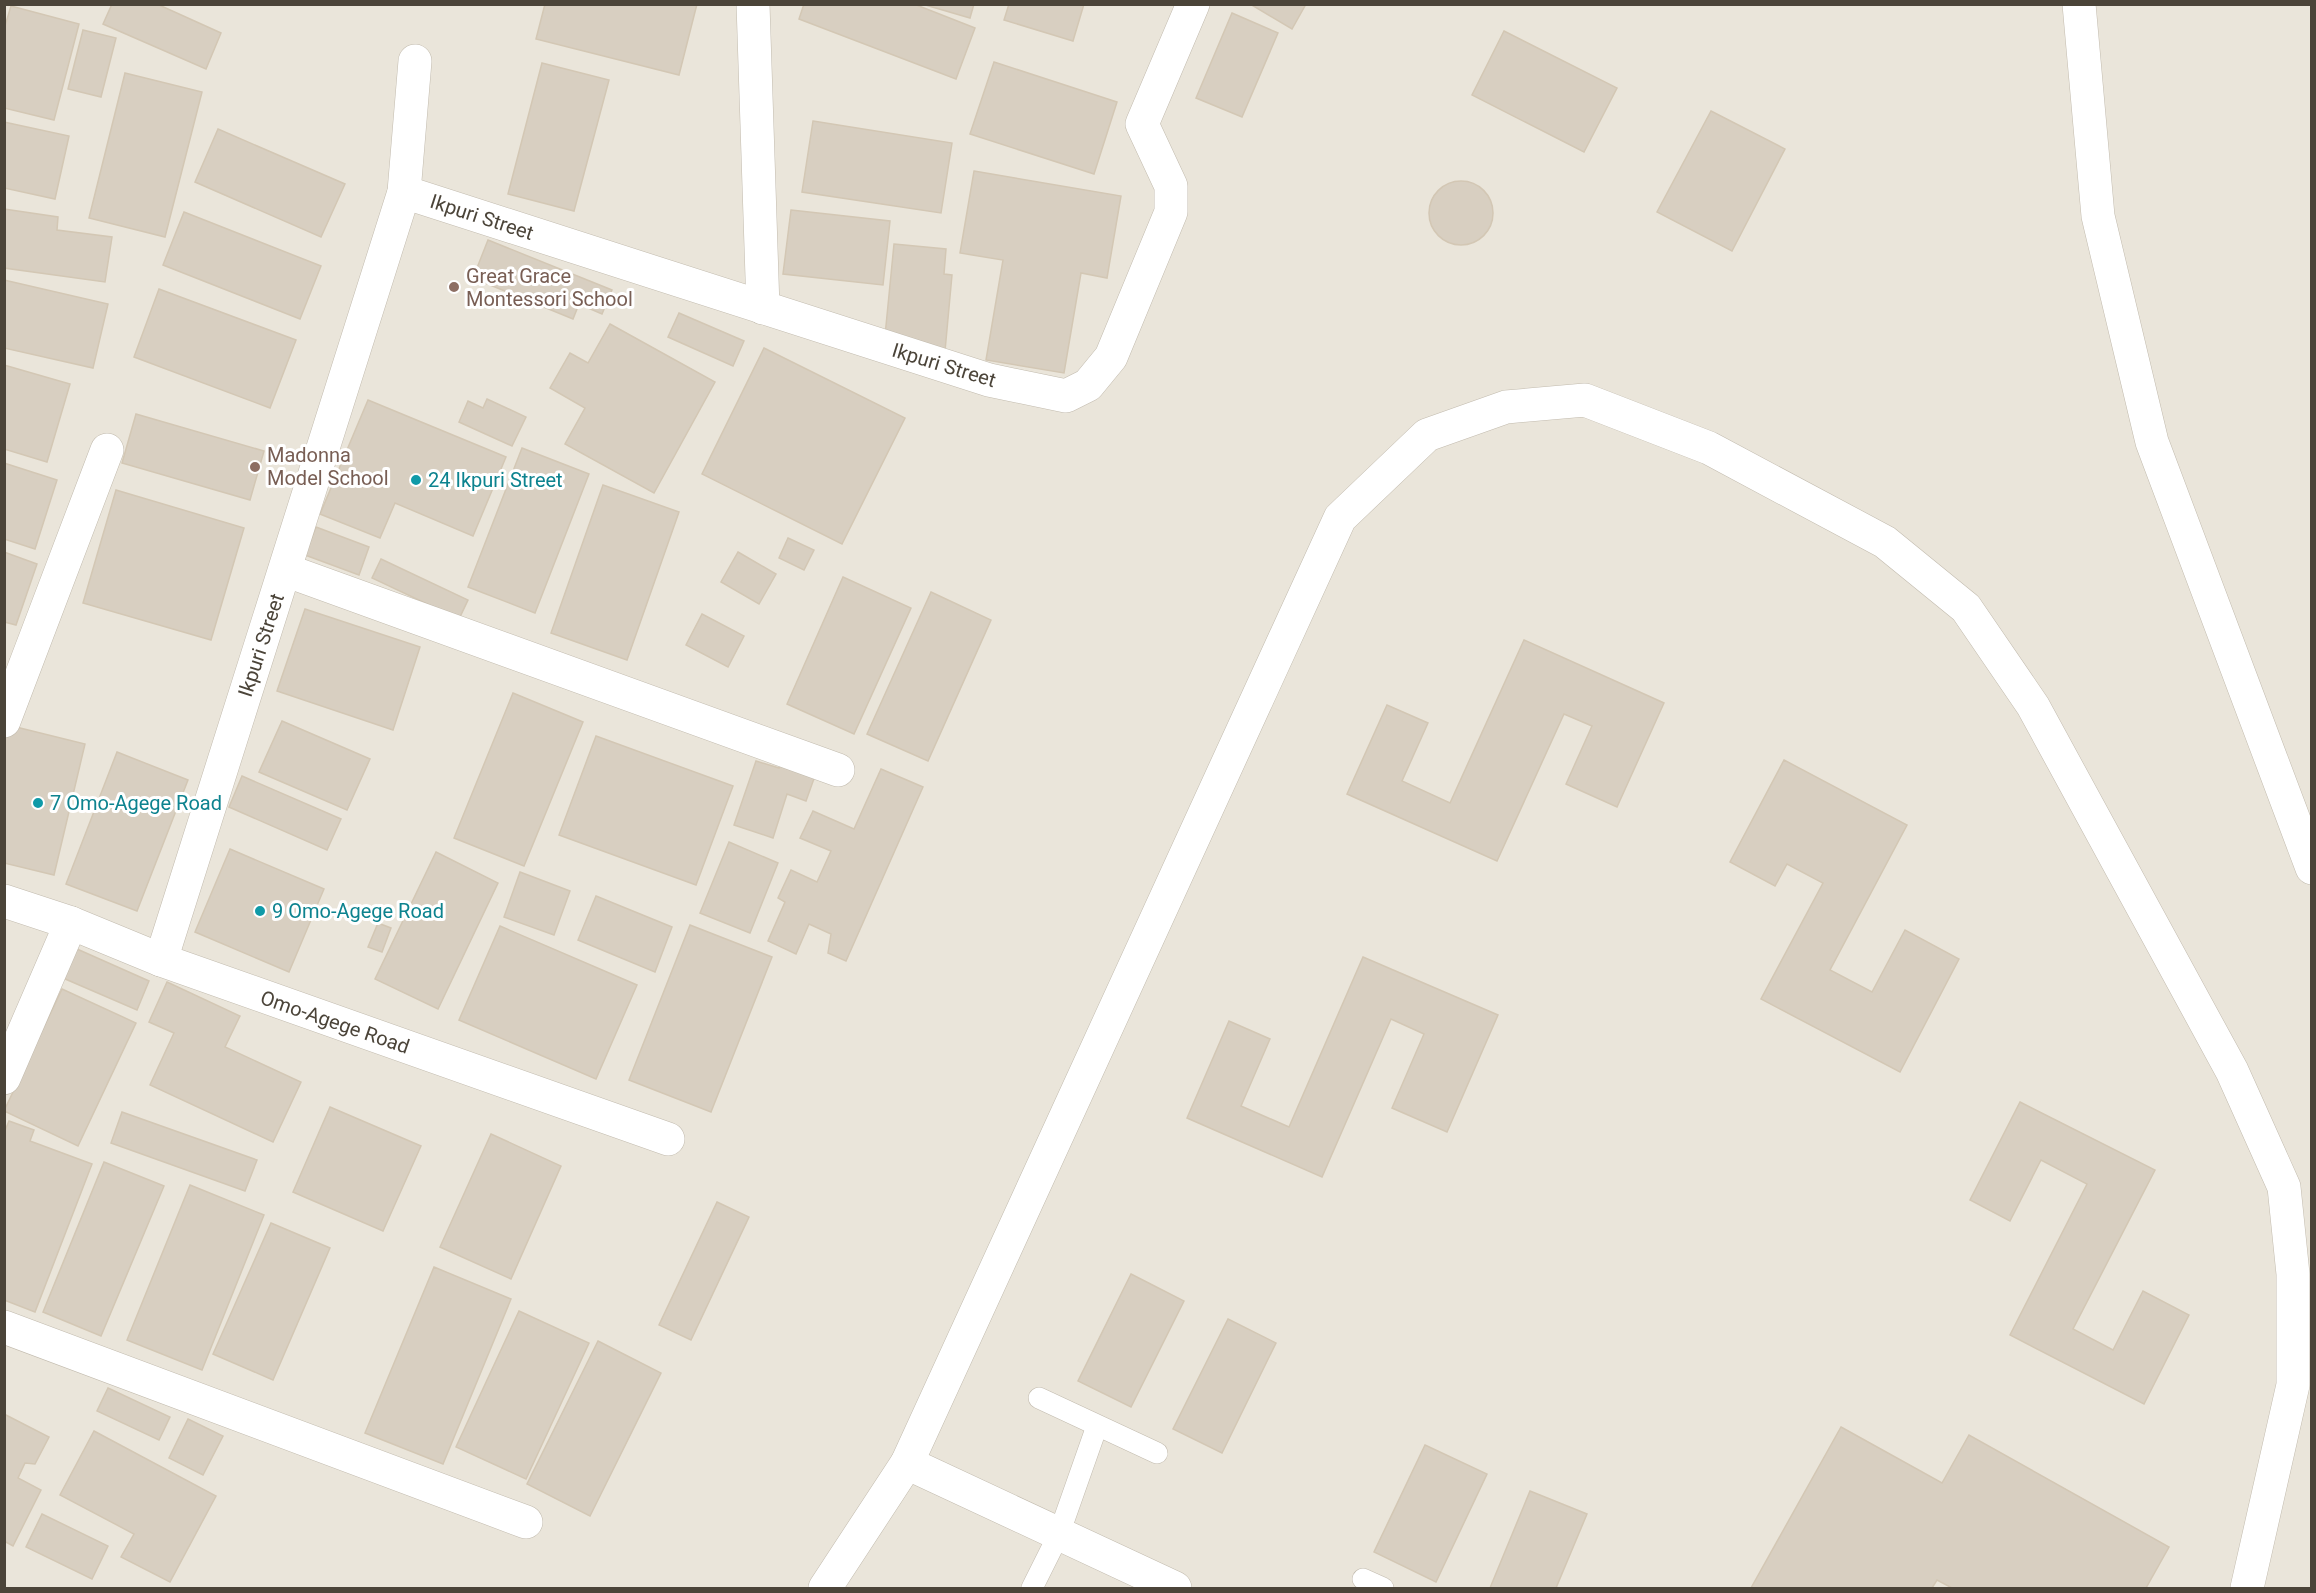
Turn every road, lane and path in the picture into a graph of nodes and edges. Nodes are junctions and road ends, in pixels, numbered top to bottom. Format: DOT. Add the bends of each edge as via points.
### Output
graph roads {
  1 [pos="753,4"];
  2 [pos="1193,4"];
  3 [pos="2079,4"];
  4 [pos="415,61"];
  5 [pos="404,192"];
  6 [pos="764,308"];
  7 [pos="108,450"];
  8 [pos="285,570"];
  9 [pos="4,721"];
  10 [pos="838,770"];
  11 [pos="2312,868"];
  12 [pos="4,901"];
  13 [pos="71,923"];
  14 [pos="160,960"];
  15 [pos="4,1078"];
  16 [pos="668,1139"];
  17 [pos="4,1327"];
  18 [pos="1039,1398"];
  19 [pos="1097,1426"];
  20 [pos="1157,1453"];
  21 [pos="907,1463"];
  22 [pos="526,1522"];
  23 [pos="1059,1534"];
  24 [pos="1363,1579"];
  25 [pos="825,1588"];
  26 [pos="1032,1588"];
  27 [pos="1175,1588"];
  28 [pos="1383,1588"];
  29 [pos="2247,1588"];
  1 -- 6 [label="street"];
  2 -- 6 [label="street, Ikpuri Street" via="1142,124 1172,186 1171,212 1111,357 1088,385 1066,396 989,380"];
  3 -- 11 [label="street" via="2098,216 2152,442"];
  4 -- 5 [label="street, Ikpuri Street"];
  5 -- 6 [label="street, Ikpuri Street"];
  5 -- 8 [label="street, Ikpuri Street"];
  7 -- 9 [label="street"];
  8 -- 10 [label="street"];
  8 -- 14 [label="street, Ikpuri Street"];
  12 -- 13 [label="street, Omo-Agege Road"];
  13 -- 14 [label="street, Omo-Agege Road"];
  13 -- 15 [label="street"];
  14 -- 16 [label="street, Omo-Agege Road"];
  17 -- 22 [label="street"];
  18 -- 19 [label="lane"];
  19 -- 20 [label="lane"];
  19 -- 23 [label="lane"];
  21 -- 23 [label="street"];
  21 -- 25 [label="street"];
  21 -- 29 [label="street" via="1340,518 1426,435 1506,406 1585,400 1709,448 1885,542 1966,608 2032,706 2232,1071 2284,1187 2294,1274 2293,1385"];
  23 -- 26 [label="lane"];
  23 -- 27 [label="street"];
  24 -- 28 [label="lane"];
}
